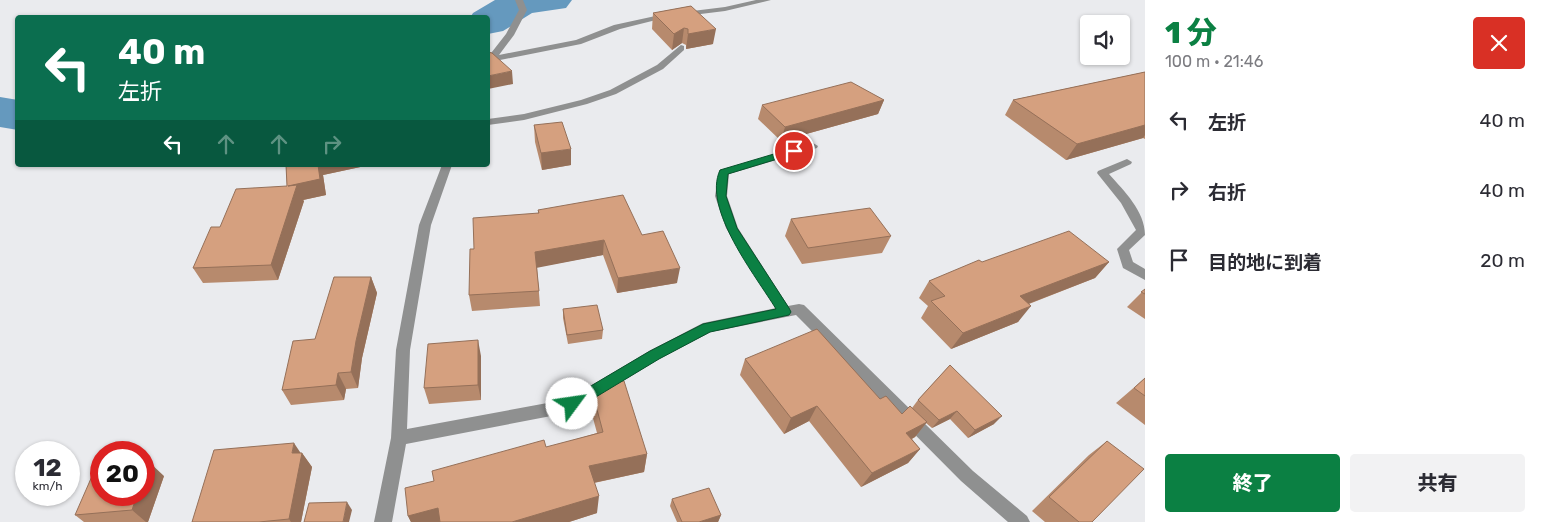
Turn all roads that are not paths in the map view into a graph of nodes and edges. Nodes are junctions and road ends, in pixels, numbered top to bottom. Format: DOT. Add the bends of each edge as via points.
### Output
graph roads {
  1 [pos="519,0"];
  2 [pos="767,0"];
  3 [pos="681,48"];
  4 [pos="490,61"];
  5 [pos="490,62"];
  6 [pos="490,122"];
  7 [pos="813,146"];
  8 [pos="1127,162"];
  9 [pos="446,167"];
  10 [pos="1145,275"];
  11 [pos="785,312"];
  12 [pos="399,438"];
  13 [pos="383,522"];
  14 [pos="1021,522"];
  1 -- 4 [label="street" via="523,10 510,35"];
  2 -- 5 [label="street" via="660,17 617,27 578,42"];
  3 -- 6 [label="street" via="660,67 613,92 524,117"];
  7 -- 11 [label="street" via="724,172 721,196 732,228"];
  8 -- 10 [label="street" via="1102,173 1126,200 1142,231 1123,249 1127,264"];
  9 -- 12 [label="street" via="425,225 403,350"];
  11 -- 12 [label="street" via="708,327 572,404"];
  11 -- 14 [label="street" via="799,309 967,476"];
  12 -- 13 [label="street"];
}
